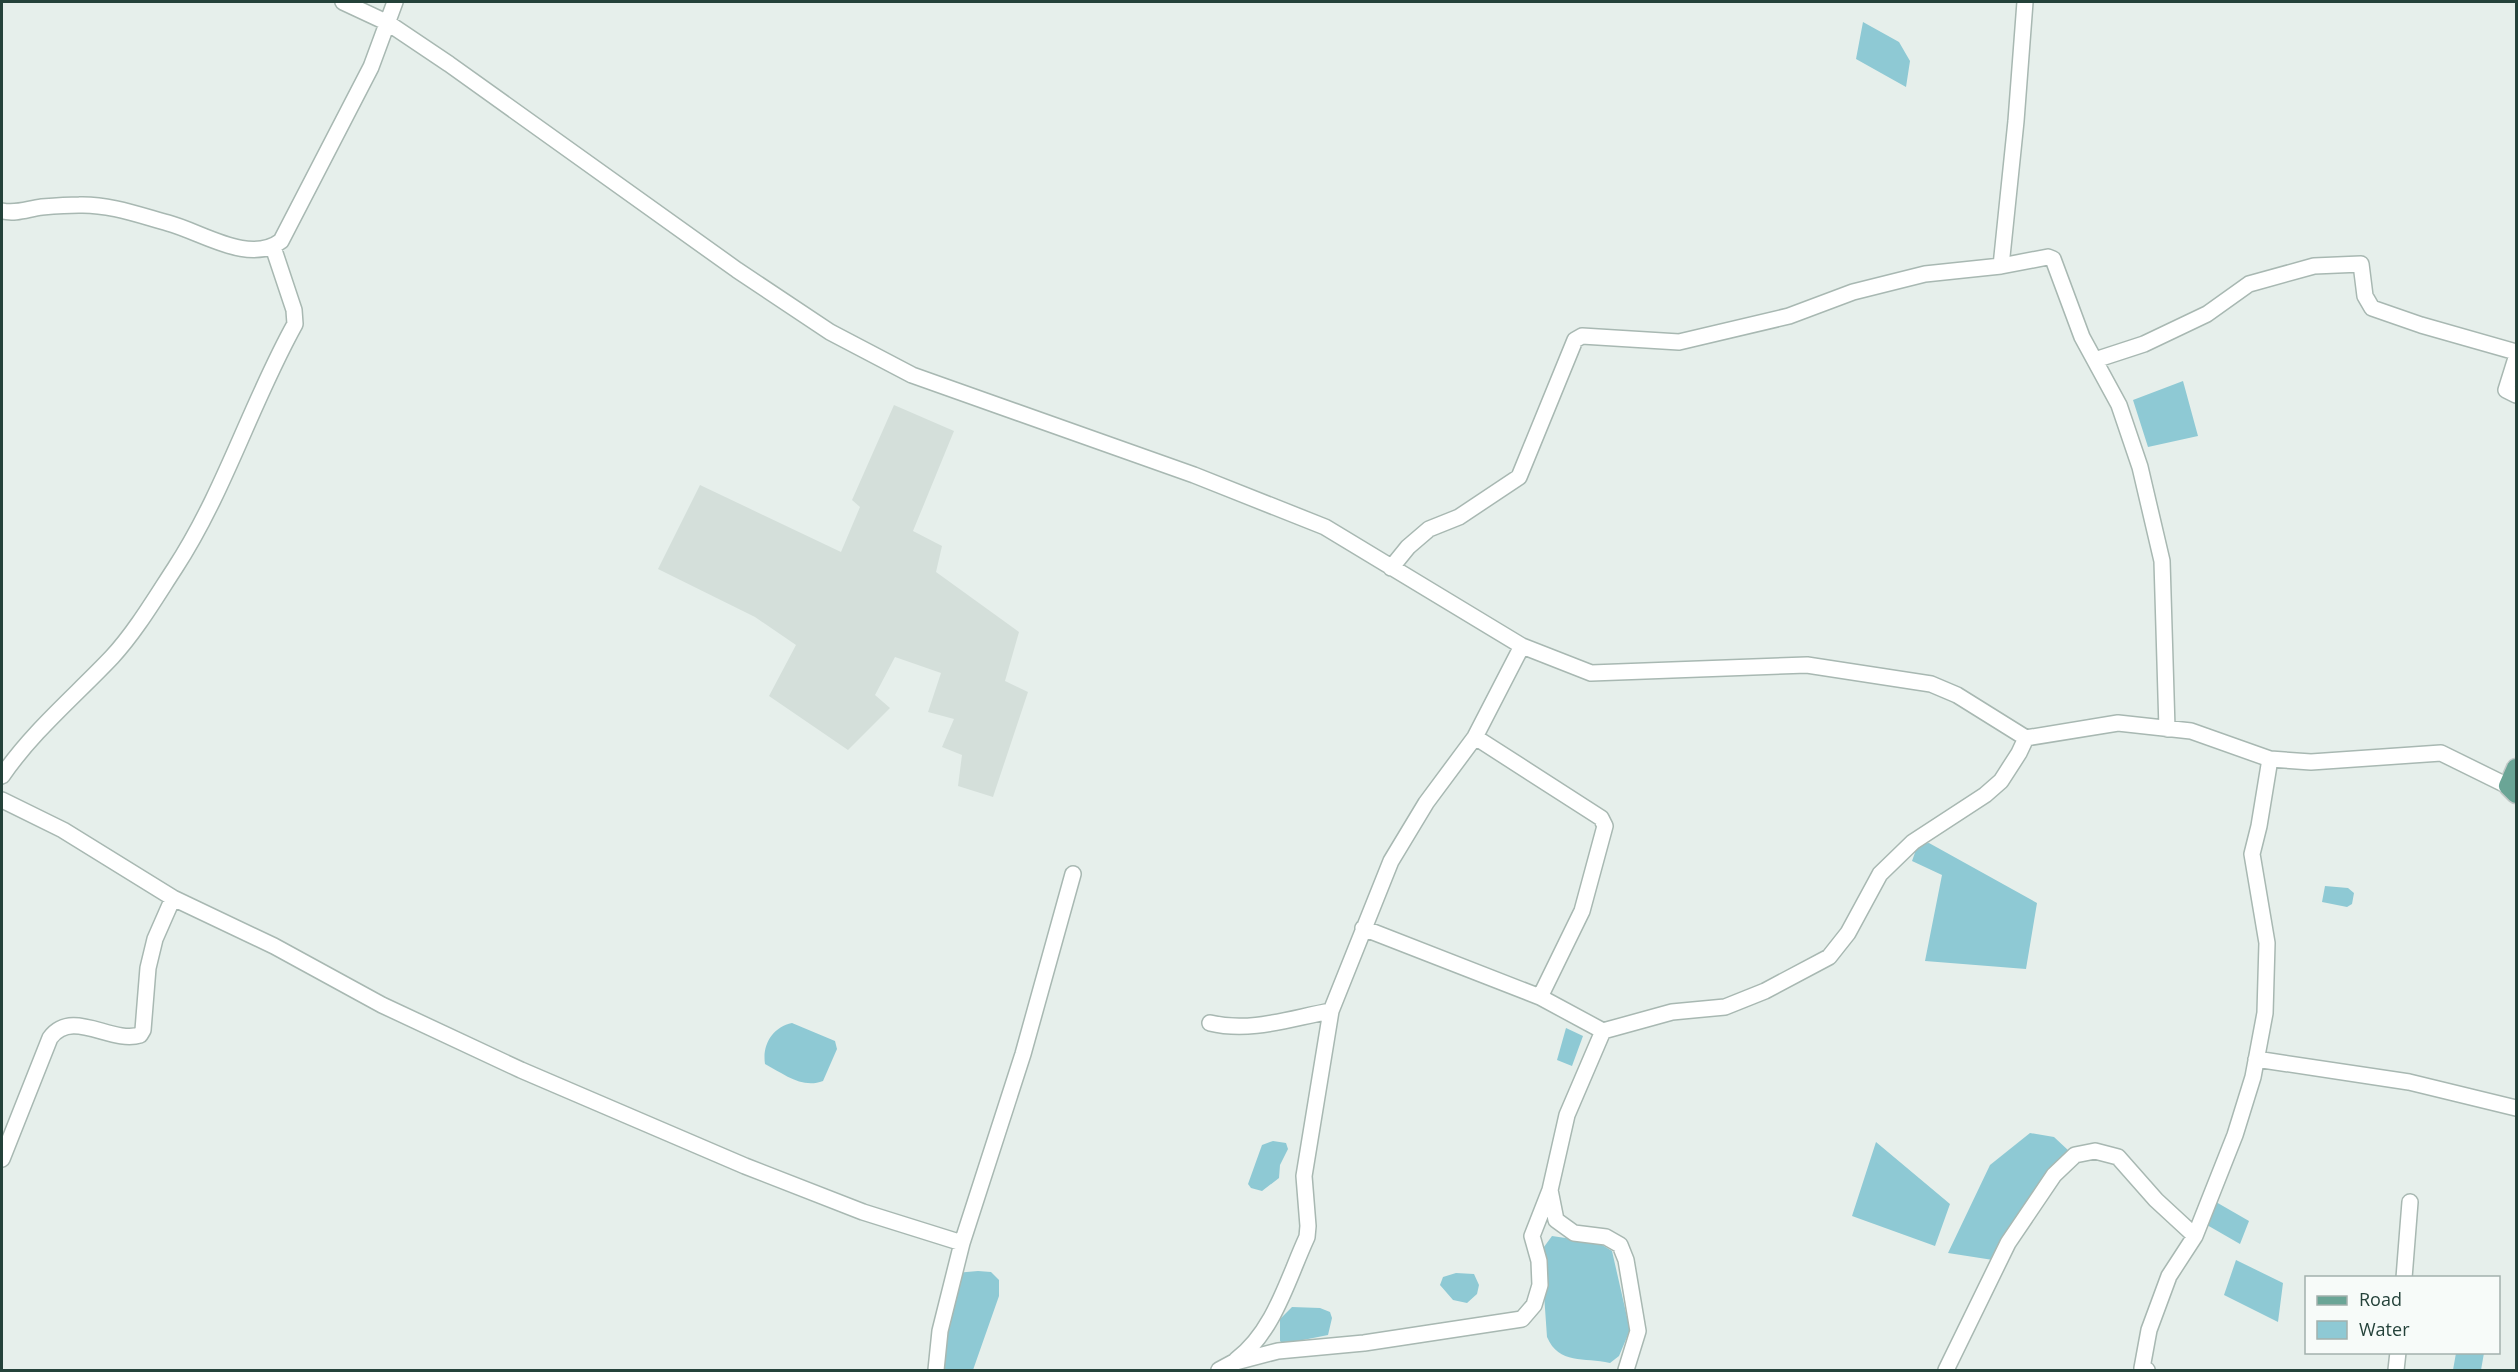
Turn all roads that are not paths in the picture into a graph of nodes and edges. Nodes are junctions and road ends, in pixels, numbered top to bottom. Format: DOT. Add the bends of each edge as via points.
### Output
graph roads {
  1 [pos="344,2"];
  2 [pos="395,2"];
  3 [pos="2025,2"];
  4 [pos="388,23"];
  5 [pos="2,211"];
  6 [pos="273,247"];
  7 [pos="2001,266"];
  8 [pos="2517,352"];
  9 [pos="2517,358"];
  10 [pos="2095,360"];
  11 [pos="2517,395"];
  12 [pos="1391,568"];
  13 [pos="1522,646"];
  14 [pos="2167,729"];
  15 [pos="1475,737"];
  16 [pos="2026,738"];
  17 [pos="2270,759"];
  18 [pos="2517,768"];
  19 [pos="2,777"];
  20 [pos="2512,790"];
  21 [pos="2,800"];
  22 [pos="1073,874"];
  23 [pos="172,898"];
  24 [pos="1363,928"];
  25 [pos="1539,997"];
  26 [pos="1331,1011"];
  27 [pos="1210,1023"];
  28 [pos="1603,1031"];
  29 [pos="2256,1059"];
  30 [pos="2517,1108"];
  31 [pos="2,1159"];
  32 [pos="1551,1190"];
  33 [pos="2410,1202"];
  34 [pos="2195,1236"];
  35 [pos="962,1244"];
  36 [pos="2404,1276"];
  37 [pos="2398,1354"];
  38 [pos="1225,1367"];
  39 [pos="936,1371"];
  40 [pos="1626,1371"];
  41 [pos="1946,1371"];
  42 [pos="2147,1371"];
  43 [pos="2396,1371"];
  1 -- 4 [label="street"];
  2 -- 4 [label="street"];
  3 -- 7 [label="street"];
  4 -- 6 [label="street" via="371,67 285,233"];
  4 -- 12 [label="street" via="830,332 912,375 1194,475 1325,527"];
  5 -- 6 [label="street" via="82,205 115,208 179,225 248,250"];
  6 -- 19 [label="street" via="295,324 201,525 114,654"];
  7 -- 10 [label="street" via="2053,259 2082,337"];
  7 -- 12 [label="street" via="1925,274 1853,292 1789,316 1679,342 1582,336 1575,340 1519,477 1460,517 1429,529"];
  8 -- 10 [label="street" via="2372,308 2365,296 2361,264 2314,266 2249,284 2207,314 2144,344"];
  9 -- 11 [label="street" via="2505,390"];
  10 -- 14 [label="street" via="2119,405 2140,467 2162,561"];
  12 -- 13 [label="street"];
  13 -- 15 [label="street"];
  13 -- 16 [label="street" via="1591,673 1807,665 1931,684 1957,695"];
  14 -- 16 [label="street" via="2118,723"];
  14 -- 17 [label="street" via="2191,731"];
  15 -- 24 [label="street" via="1426,803 1391,861"];
  15 -- 25 [label="street" via="1601,818 1605,826 1582,911"];
  16 -- 28 [label="street" via="2001,781 1913,842 1880,874 1848,933 1829,957 1765,991 1725,1006 1672,1012"];
  17 -- 20 [label="street" via="2311,762 2441,753"];
  17 -- 29 [label="street" via="2252,854 2267,943 2265,1013"];
  18 -- 20 [label="main road"];
  21 -- 23 [label="street" via="63,830"];
  22 -- 35 [label="street" via="1023,1054"];
  23 -- 31 [label="street" via="148,968 140,1035 72,1025 56,1030"];
  23 -- 35 [label="street" via="274,946 382,1005 661,1132 863,1212"];
  24 -- 25 [label="street"];
  24 -- 26 [label="street"];
  25 -- 28 [label="street"];
  26 -- 27 [label="street" via="1231,1029"];
  26 -- 38 [label="street" via="1304,1176 1306,1237 1262,1334 1250,1350"];
  28 -- 32 [label="street" via="1567,1115"];
  29 -- 30 [label="street" via="2409,1082"];
  29 -- 34 [label="street" via="2235,1135"];
  32 -- 38 [label="street" via="1532,1236 1540,1285 1534,1305 1522,1318 1364,1343 1278,1350"];
  32 -- 40 [label="street" via="1556,1220 1574,1233 1606,1237 1620,1245 1638,1331"];
  33 -- 36 [label="street"];
  34 -- 41 [label="street" via="2118,1157 2095,1151 2075,1155 2054,1175 2008,1242"];
  34 -- 42 [label="street" via="2169,1276 2153,1319 2142,1368"];
  35 -- 39 [label="street" via="940,1331"];
  37 -- 43 [label="street"];
}
